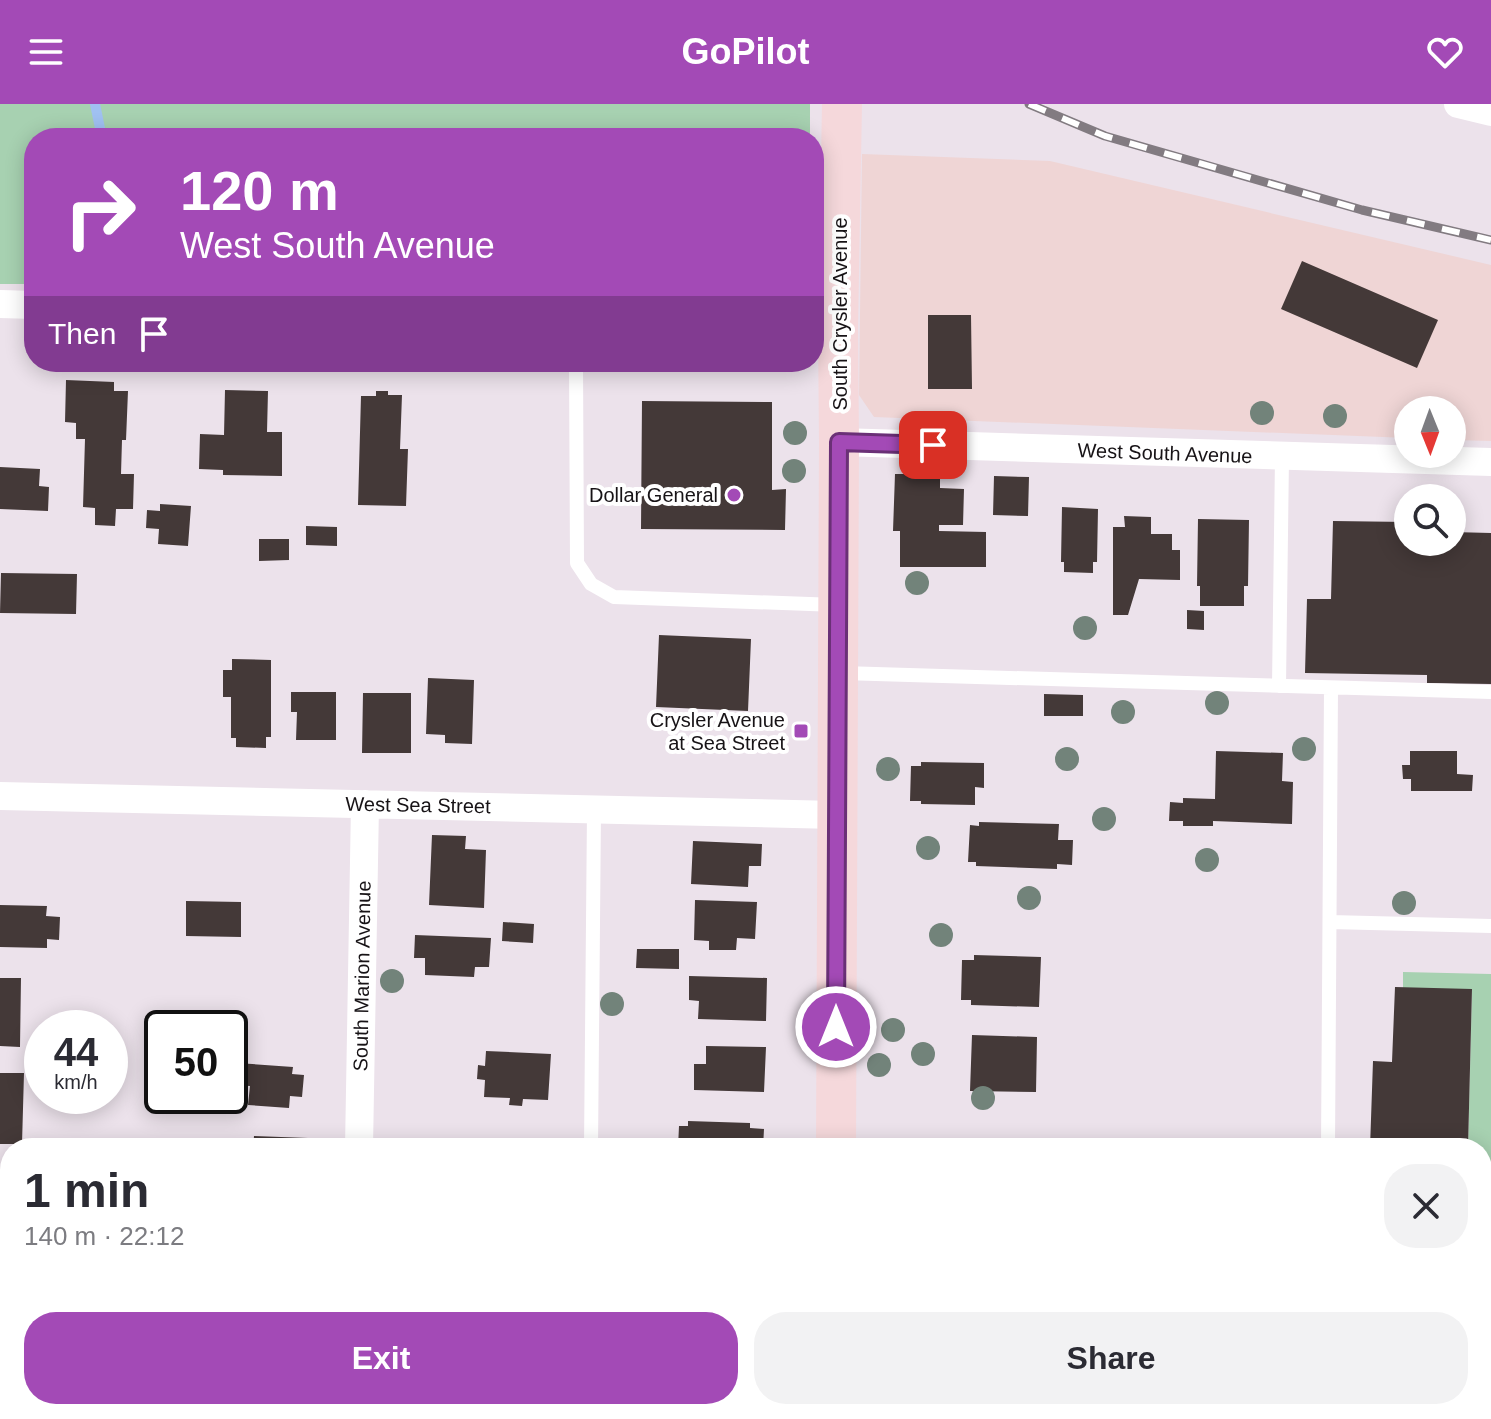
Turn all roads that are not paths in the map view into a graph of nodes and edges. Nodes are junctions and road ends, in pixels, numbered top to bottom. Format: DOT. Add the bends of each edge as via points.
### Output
graph roads {
  1 [pos="842,104"];
  2 [pos="1458,104"];
  3 [pos="1491,112"];
  4 [pos="0,304"];
  5 [pos="24,305"];
  6 [pos="826,328"];
  7 [pos="576,372"];
  8 [pos="839,442"];
  9 [pos="1282,457"];
  10 [pos="1491,462"];
  11 [pos="838,605"];
  12 [pos="837,672"];
  13 [pos="1279,686"];
  14 [pos="1331,688"];
  15 [pos="1491,692"];
  16 [pos="0,796"];
  17 [pos="365,804"];
  18 [pos="594,810"];
  19 [pos="836,815"];
  20 [pos="1330,922"];
  21 [pos="1491,926"];
  22 [pos="359,1138"];
  23 [pos="591,1138"];
  24 [pos="836,1138"];
  25 [pos="1328,1138"];
  1 -- 6 [label="main road, South Crysler Avenue"];
  2 -- 3 [label="street"];
  4 -- 5 [label="street"];
  6 -- 8 [label="main road, South Crysler Avenue"];
  7 -- 11 [label="lane" via="577,563 591,584 614,597"];
  8 -- 9 [label="street, West South Avenue"];
  8 -- 11 [label="main road, South Crysler Avenue"];
  9 -- 10 [label="street, West South Avenue"];
  9 -- 13 [label="lane"];
  11 -- 12 [label="main road, South Crysler Avenue"];
  12 -- 13 [label="lane"];
  12 -- 19 [label="main road, South Crysler Avenue"];
  13 -- 14 [label="lane"];
  14 -- 15 [label="lane"];
  14 -- 20 [label="lane"];
  16 -- 17 [label="street, West Sea Street"];
  17 -- 18 [label="street, West Sea Street"];
  17 -- 22 [label="street, South Marion Avenue"];
  18 -- 19 [label="street, West Sea Street"];
  18 -- 23 [label="lane"];
  19 -- 24 [label="main road, South Crysler Avenue"];
  20 -- 21 [label="lane"];
  20 -- 25 [label="lane"];
}
